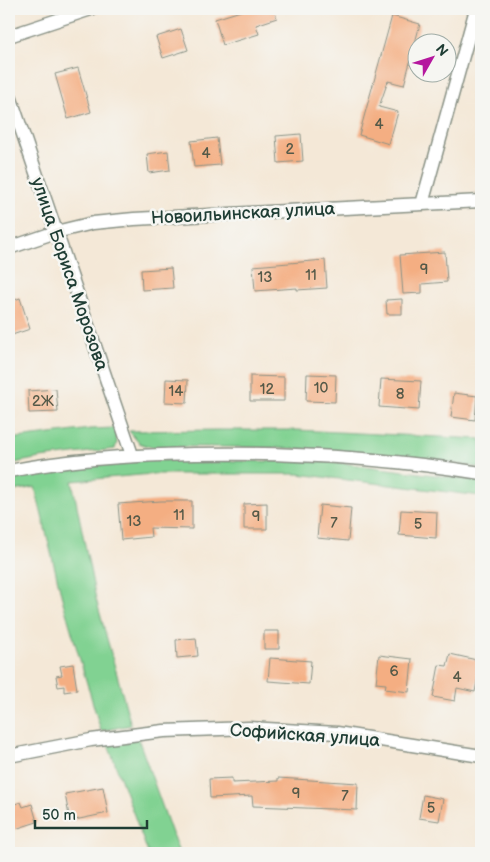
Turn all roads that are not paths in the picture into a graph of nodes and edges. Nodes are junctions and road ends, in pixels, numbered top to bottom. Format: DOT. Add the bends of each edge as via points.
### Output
graph roads {
  1 [pos="91,9"];
  2 [pos="476,9"];
  3 [pos="9,36"];
  4 [pos="9,93"];
  5 [pos="481,201"];
  6 [pos="422,204"];
  7 [pos="56,232"];
  8 [pos="9,248"];
  9 [pos="132,455"];
  10 [pos="9,471"];
  11 [pos="481,473"];
  12 [pos="9,756"];
  13 [pos="481,756"];
  1 -- 3 [label="street"];
  2 -- 6 [label="street"];
  4 -- 7 [label="street, улица Бориса Морозова"];
  5 -- 6 [label="street, Новоильинская улица"];
  6 -- 7 [label="street, Новоильинская улица" via="134,219"];
  7 -- 8 [label="street, Новоильинская улица"];
  7 -- 9 [label="street, улица Бориса Морозова"];
  9 -- 10 [label="street" via="51,463"];
  9 -- 11 [label="street" via="327,455"];
  12 -- 13 [label="street, Софийская улица" via="154,732 249,728 337,734"];
}
